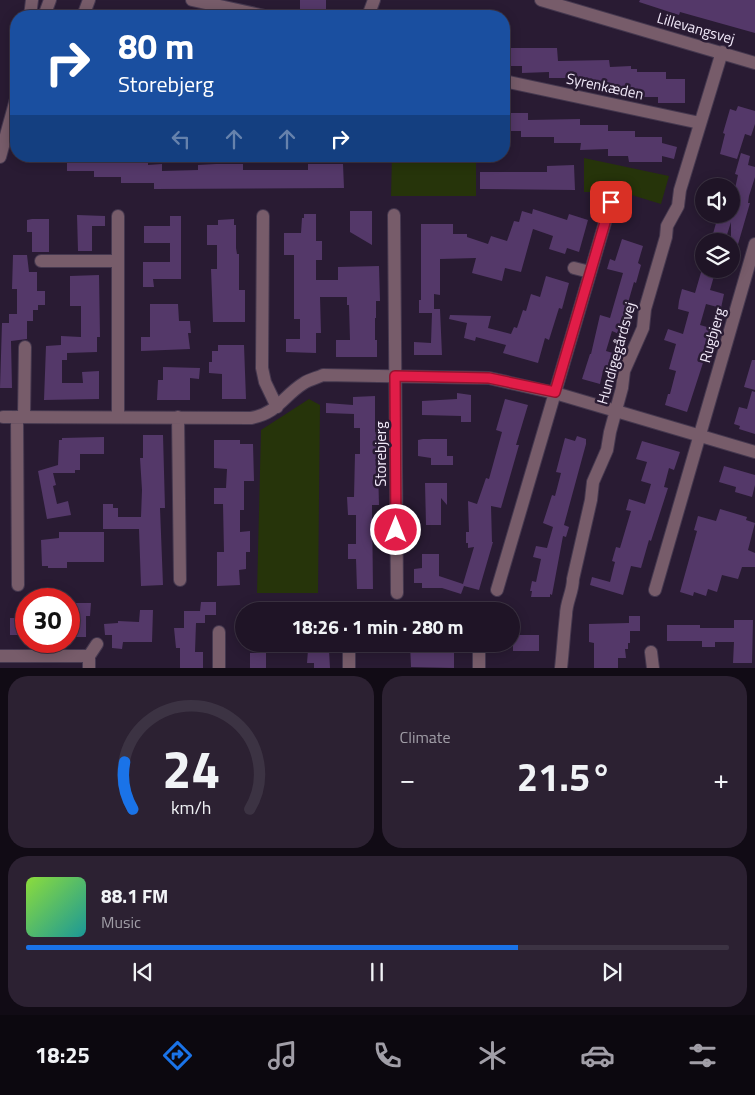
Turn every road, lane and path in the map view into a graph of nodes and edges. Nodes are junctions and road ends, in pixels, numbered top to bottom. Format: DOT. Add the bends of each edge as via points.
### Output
graph roads {
  1 [pos="192,0"];
  2 [pos="541,0"];
  3 [pos="574,5"];
  4 [pos="238,10"];
  5 [pos="722,52"];
  6 [pos="755,63"];
  7 [pos="510,82"];
  8 [pos="10,121"];
  9 [pos="700,123"];
  10 [pos="0,157"];
  11 [pos="611,202"];
  12 [pos="394,215"];
  13 [pos="118,216"];
  14 [pos="263,216"];
  15 [pos="755,244"];
  16 [pos="41,261"];
  17 [pos="118,261"];
  18 [pos="574,268"];
  19 [pos="590,272"];
  20 [pos="25,347"];
  21 [pos="395,376"];
  22 [pos="555,392"];
  23 [pos="277,407"];
  24 [pos="616,411"];
  25 [pos="3,417"];
  26 [pos="21,417"];
  27 [pos="118,417"];
  28 [pos="178,417"];
  29 [pos="700,435"];
  30 [pos="755,452"];
  31 [pos="180,580"];
  32 [pos="18,585"];
  33 [pos="497,590"];
  34 [pos="655,590"];
  35 [pos="397,593"];
  36 [pos="220,632"];
  37 [pos="97,644"];
  38 [pos="349,652"];
  39 [pos="479,652"];
  40 [pos="650,652"];
  41 [pos="0,656"];
  42 [pos="89,662"];
  43 [pos="219,668"];
  44 [pos="349,668"];
  45 [pos="479,668"];
  46 [pos="561,668"];
  47 [pos="654,668"];
  1 -- 4 [label="street"];
  2 -- 3 [label="street, Lillevangsvej"];
  3 -- 5 [label="street, Lillevangsvej"];
  5 -- 6 [label="street, Lillevangsvej"];
  5 -- 9 [label="street, Hundigegårdsvej"];
  7 -- 9 [label="street, Syrenkæden"];
  8 -- 10 [label="street"];
  9 -- 24 [label="street, Hundigegårdsvej" via="678,206 666,226 643,328 624,371"];
  11 -- 19 [label="street"];
  12 -- 21 [label="street, Storebjerg"];
  13 -- 17 [label="street"];
  14 -- 23 [label="street" via="262,368"];
  15 -- 29 [label="street, Rugbjerg"];
  16 -- 17 [label="street"];
  17 -- 27 [label="street"];
  18 -- 19 [label="street"];
  19 -- 22 [label="street"];
  20 -- 26 [label="street"];
  21 -- 22 [label="street" via="489,378"];
  21 -- 23 [label="street" via="323,375 304,383"];
  21 -- 35 [label="street, Storebjerg"];
  22 -- 24 [label="street"];
  22 -- 33 [label="street"];
  23 -- 28 [label="street" via="263,416 251,418"];
  24 -- 29 [label="street"];
  24 -- 46 [label="street, Hundigegårdsvej" via="607,450 593,482 566,613"];
  25 -- 26 [label="street"];
  26 -- 27 [label="street"];
  26 -- 32 [label="street"];
  27 -- 28 [label="street"];
  28 -- 31 [label="street"];
  29 -- 30 [label="street"];
  29 -- 34 [label="street, Rugbjerg"];
  36 -- 43 [label="street"];
  37 -- 42 [label="street"];
  38 -- 44 [label="street"];
  39 -- 45 [label="street"];
  40 -- 47 [label="street"];
  41 -- 42 [label="street"];
}
